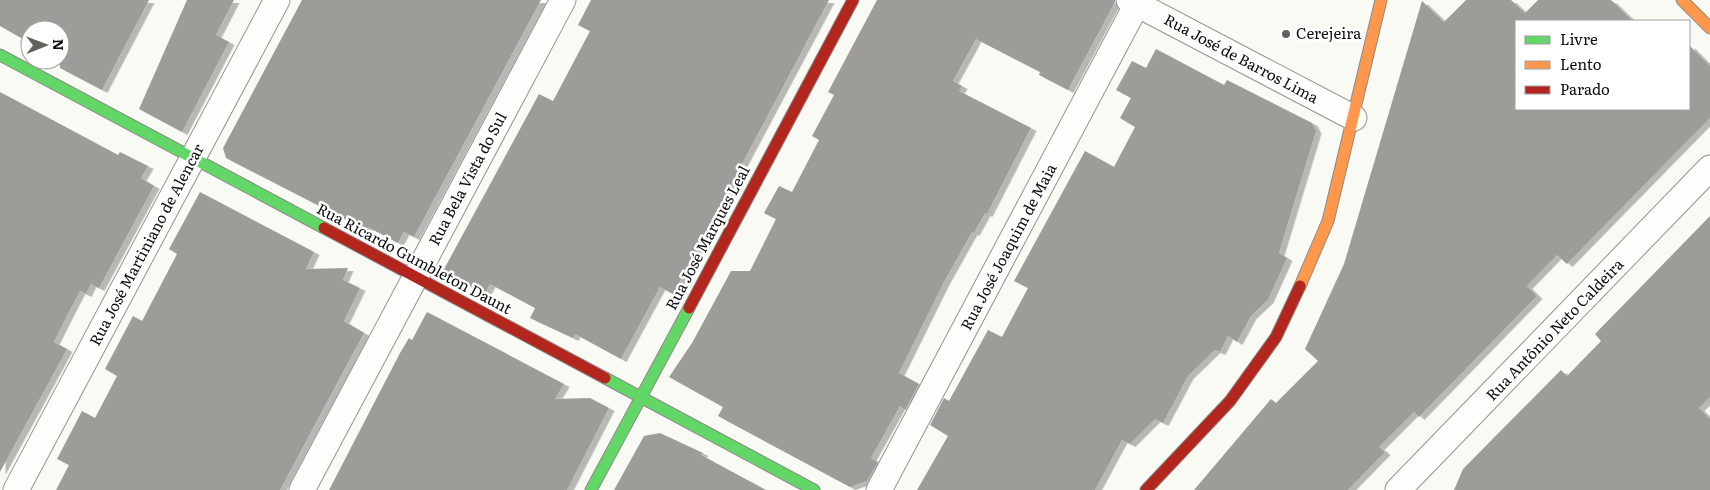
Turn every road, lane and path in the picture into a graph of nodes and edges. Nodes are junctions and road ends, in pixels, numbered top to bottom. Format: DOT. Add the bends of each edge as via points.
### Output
graph roads {
  1 [pos="277,0"];
  2 [pos="563,0"];
  3 [pos="853,0"];
  4 [pos="1381,0"];
  5 [pos="1682,0"];
  6 [pos="1133,2"];
  7 [pos="1710,28"];
  8 [pos="0,55"];
  9 [pos="1354,118"];
  10 [pos="193,158"];
  11 [pos="1710,168"];
  12 [pos="415,277"];
  13 [pos="640,397"];
  14 [pos="16,490"];
  15 [pos="302,490"];
  16 [pos="591,490"];
  17 [pos="814,490"];
  18 [pos="879,490"];
  19 [pos="1146,490"];
  20 [pos="1398,490"];
  1 -- 10 [label="street, Rua José Martiniano de Alencar"];
  2 -- 12 [label="street, Rua Bela Vista do Sul"];
  3 -- 13 [label="street, Rua José Marques Leal"];
  4 -- 9 [label="street"];
  5 -- 7 [label="street"];
  6 -- 9 [label="street, Rua José de Barros Lima"];
  6 -- 18 [label="street, Rua José Joaquim de Maia"];
  8 -- 10 [label="street, Rua Ricardo Gumbleton Daunt"];
  9 -- 19 [label="street" via="1328,221 1276,336 1230,401"];
  10 -- 12 [label="street, Rua Ricardo Gumbleton Daunt"];
  10 -- 14 [label="street, Rua José Martiniano de Alencar"];
  11 -- 20 [label="street, Rua Antônio Neto Caldeira"];
  12 -- 13 [label="street, Rua Ricardo Gumbleton Daunt"];
  12 -- 15 [label="street, Rua Bela Vista do Sul"];
  13 -- 16 [label="street, Rua José Marques Leal"];
  13 -- 17 [label="street, Rua Ricardo Gumbleton Daunt"];
}
